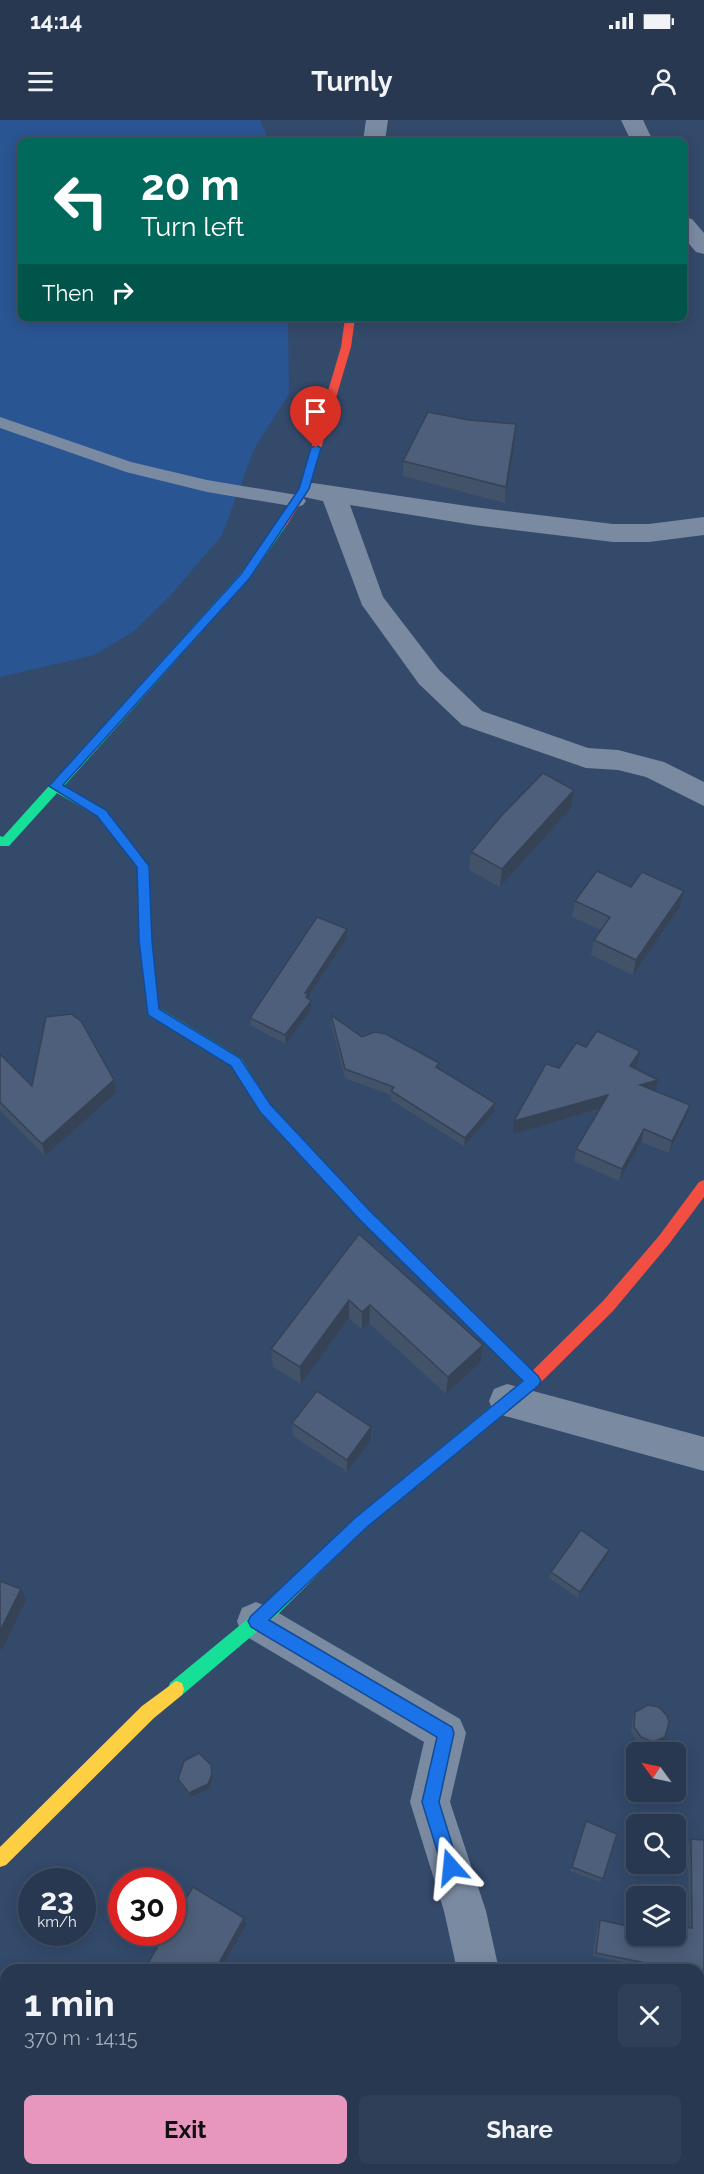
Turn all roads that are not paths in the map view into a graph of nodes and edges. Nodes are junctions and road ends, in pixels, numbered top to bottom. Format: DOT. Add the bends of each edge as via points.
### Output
graph roads {
  1 [pos="377,120"];
  2 [pos="632,120"];
  3 [pos="374,138"];
  4 [pos="641,138"];
  5 [pos="687,227"];
  6 [pos="704,247"];
  7 [pos="350,321"];
  8 [pos="0,422"];
  9 [pos="333,494"];
  10 [pos="300,495"];
  11 [pos="704,526"];
  12 [pos="55,786"];
  13 [pos="704,795"];
  14 [pos="0,842"];
  15 [pos="704,1186"];
  16 [pos="520,1391"];
  17 [pos="704,1454"];
  18 [pos="256,1621"];
  19 [pos="0,1859"];
  20 [pos="477,1964"];
  1 -- 3 [label="street"];
  2 -- 4 [label="street"];
  5 -- 6 [label="street"];
  7 -- 10 [label="street" via="346,347"];
  8 -- 10 [label="lane" via="126,466 207,486"];
  9 -- 10 [label="street"];
  9 -- 11 [label="street" via="613,533"];
  9 -- 13 [label="street" via="371,599 429,677 472,718 586,758 618,760 654,769"];
  10 -- 12 [label="street" via="245,576"];
  12 -- 14 [label="street" via="5,843"];
  12 -- 16 [label="street" via="102,813 143,866 145,941 153,1011 236,1062 272,1116"];
  15 -- 16 [label="street" via="608,1306"];
  16 -- 17 [label="street"];
  16 -- 18 [label="street" via="360,1523"];
  18 -- 19 [label="street" via="148,1712"];
  18 -- 20 [label="street" via="446,1733 430,1802 465,1911"];
}
